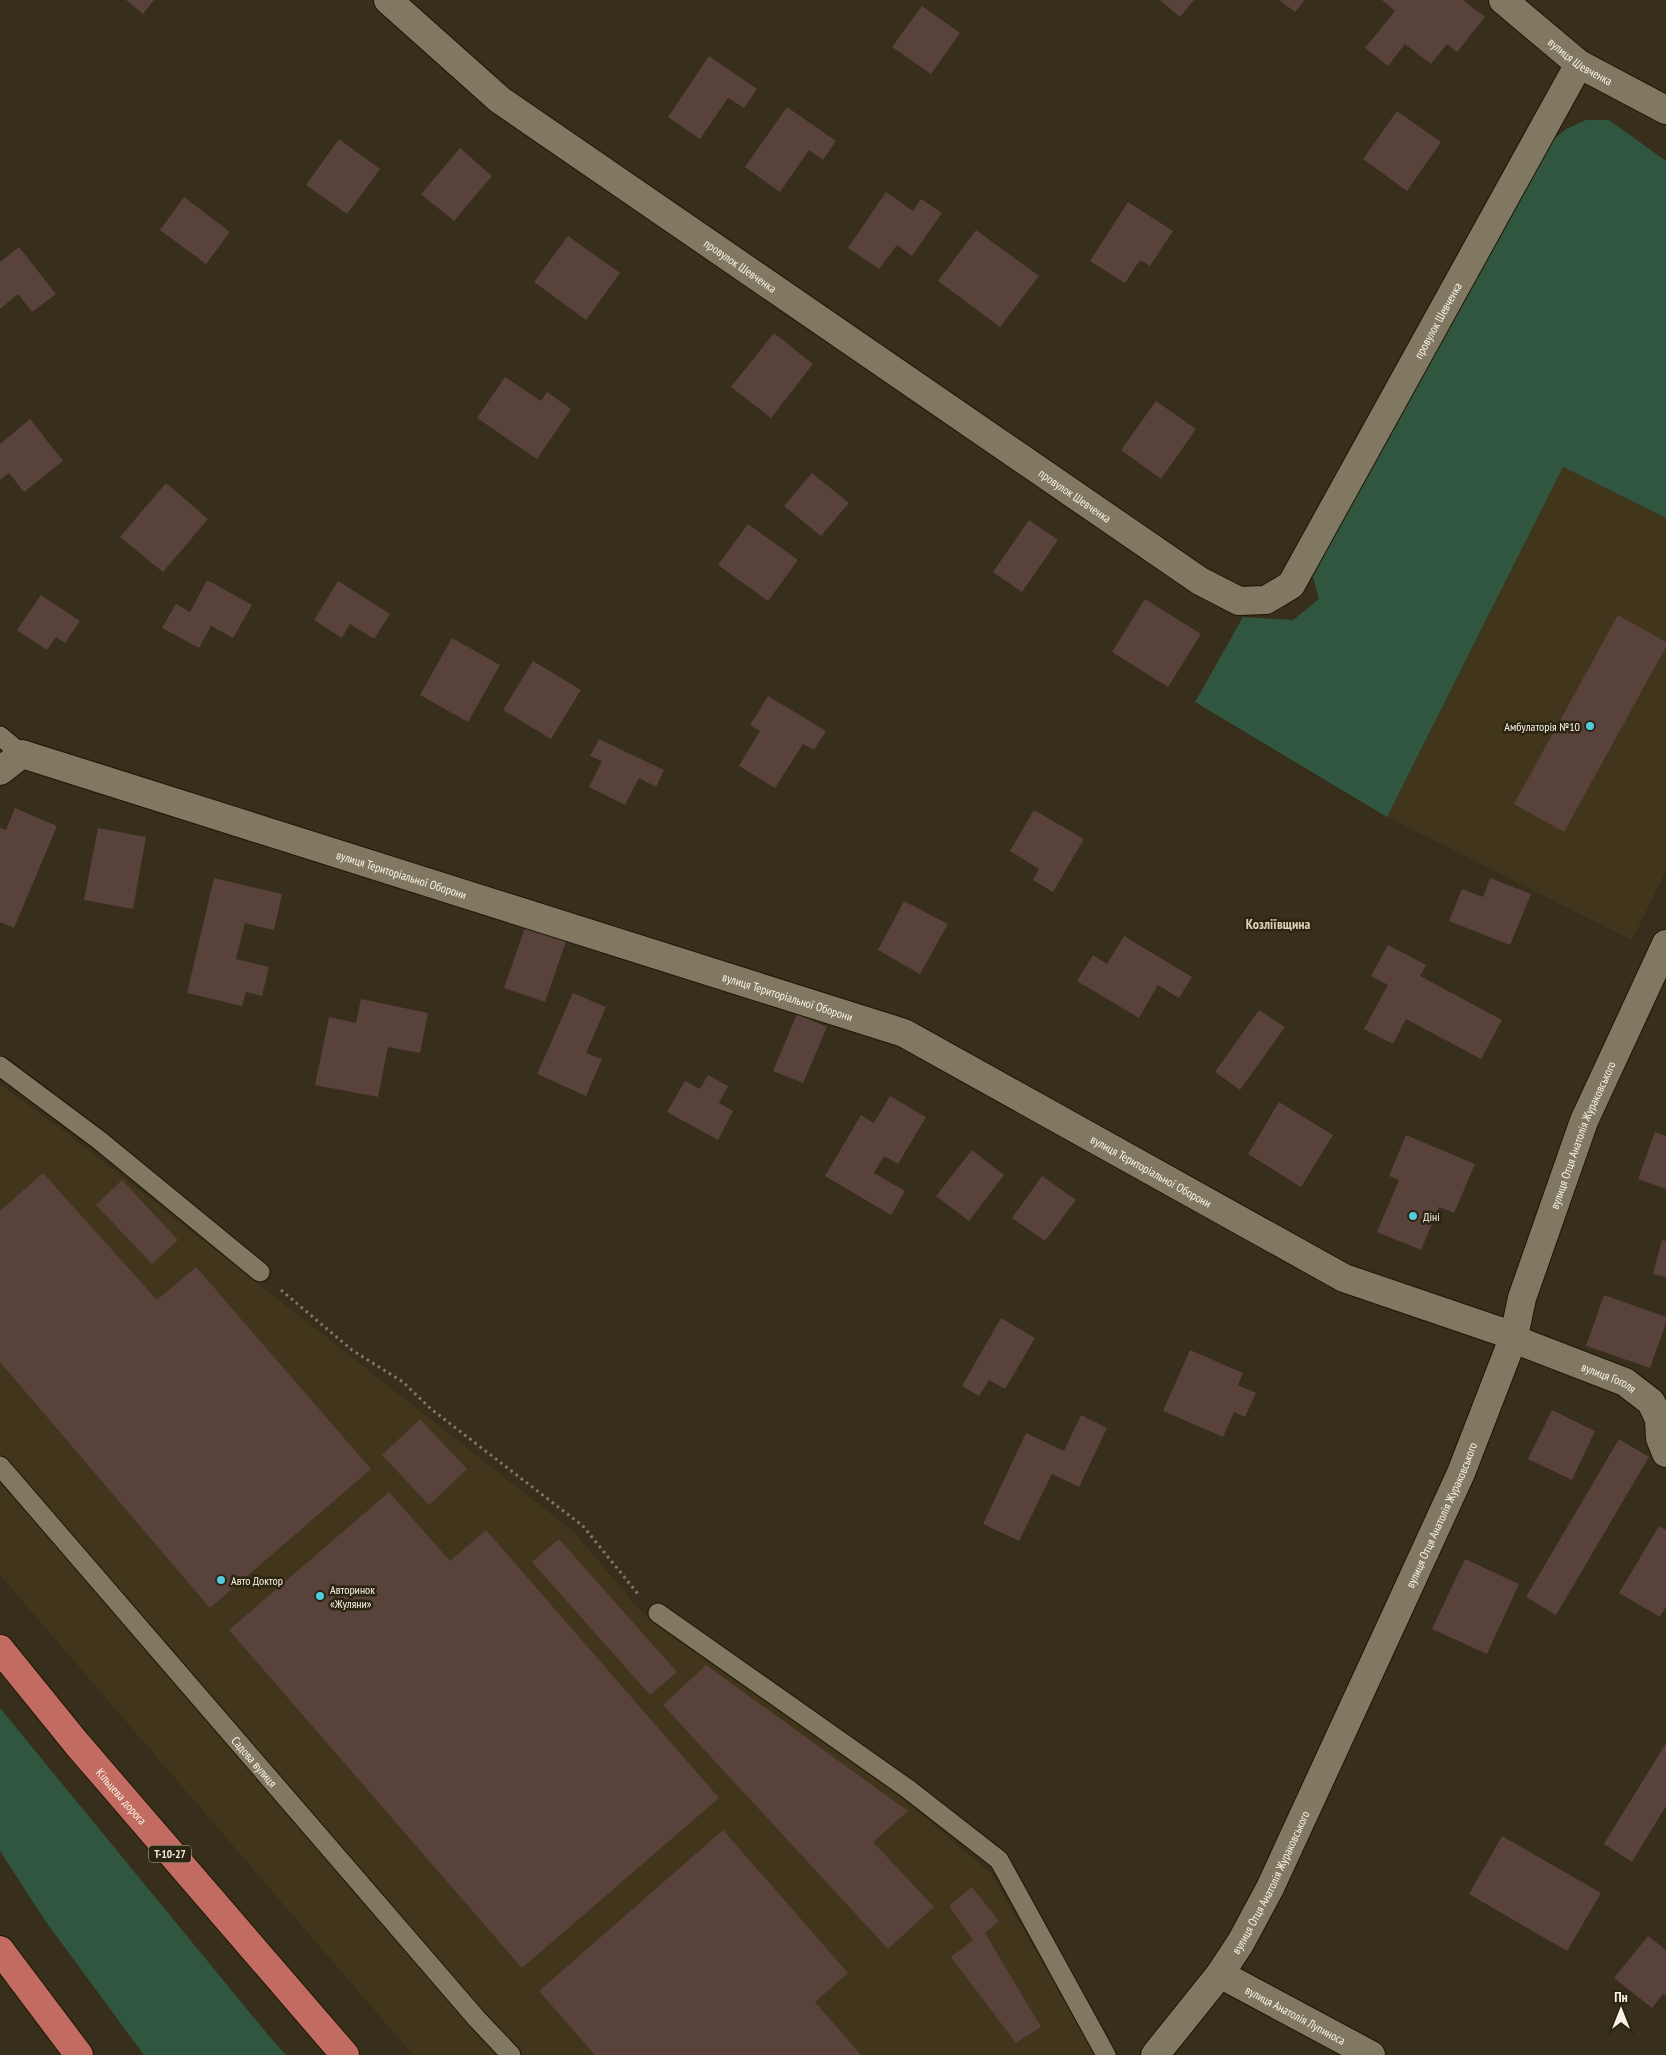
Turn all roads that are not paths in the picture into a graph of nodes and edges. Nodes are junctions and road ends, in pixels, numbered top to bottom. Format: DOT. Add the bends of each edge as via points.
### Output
graph roads {
  1 [pos="388,0"];
  2 [pos="1503,0"];
  3 [pos="1579,64"];
  4 [pos="1666,110"];
  5 [pos="0,736"];
  6 [pos="22,754"];
  7 [pos="0,771"];
  8 [pos="1666,944"];
  9 [pos="0,1066"];
  10 [pos="260,1272"];
  11 [pos="1514,1336"];
  12 [pos="1666,1453"];
  13 [pos="0,1466"];
  14 [pos="658,1613"];
  15 [pos="0,1649"];
  16 [pos="0,1950"];
  17 [pos="1220,1974"];
  18 [pos="79,2055"];
  19 [pos="345,2055"];
  20 [pos="511,2055"];
  21 [pos="1106,2055"];
  22 [pos="1155,2055"];
  23 [pos="1371,2055"];
  1 -- 3 [label="street, провулок Шевченка" via="500,100 1200,582 1239,602 1266,600 1291,584"];
  2 -- 3 [label="street, вулиця Шевченка"];
  3 -- 4 [label="street, вулиця Шевченка"];
  5 -- 6 [label="lane, вулиця Територіальної Оборони"];
  6 -- 7 [label="street"];
  6 -- 11 [label="street, вулиця Територіальної Оборони" via="904,1033 1344,1278"];
  8 -- 11 [label="street, вулиця Отця Анатолія Жураковського" via="1584,1121 1522,1298"];
  9 -- 10 [label="lane" via="99,1140"];
  11 -- 12 [label="street, вулиця Гоголя" via="1524,1343 1625,1382 1645,1396 1659,1419 1660,1438"];
  11 -- 17 [label="street, вулиця Отця Анатолія Жураковського" via="1461,1473 1400,1606 1270,1888"];
  13 -- 20 [label="lane, Садова вулиця"];
  14 -- 21 [label="lane" via="908,1789 999,1860"];
  15 -- 19 [label="highway, Кільцева дорога / Т-10-27" via="76,1744"];
  16 -- 18 [label="highway"];
  17 -- 22 [label="street, вулиця Отця Анатолія Жураковського"];
  17 -- 23 [label="street, вулиця Анатолія Лупиноса"];
}
